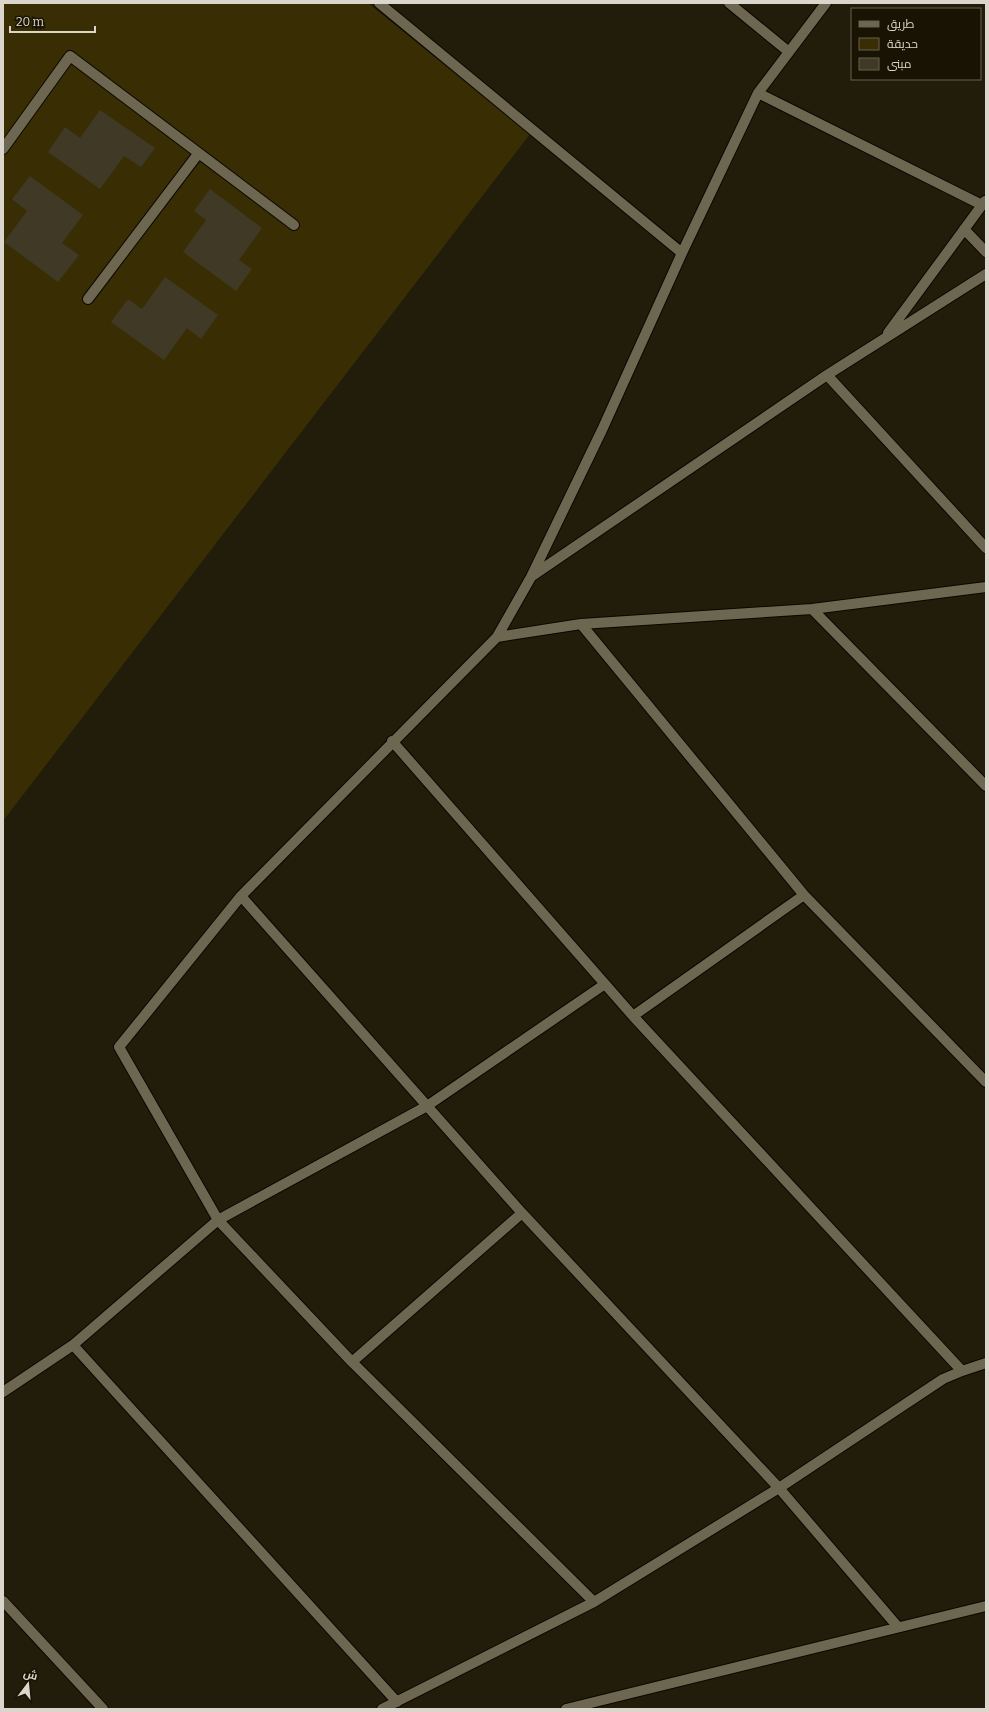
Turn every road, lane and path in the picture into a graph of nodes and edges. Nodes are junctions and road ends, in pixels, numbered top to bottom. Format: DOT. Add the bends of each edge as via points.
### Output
graph roads {
  1 [pos="379,3"];
  2 [pos="729,3"];
  3 [pos="826,3"];
  4 [pos="789,52"];
  5 [pos="758,93"];
  6 [pos="3,149"];
  7 [pos="198,154"];
  8 [pos="984,202"];
  9 [pos="294,225"];
  10 [pos="964,229"];
  11 [pos="986,252"];
  12 [pos="682,253"];
  13 [pos="986,274"];
  14 [pos="88,299"];
  15 [pos="885,338"];
  16 [pos="827,375"];
  17 [pos="986,548"];
  18 [pos="531,577"];
  19 [pos="986,587"];
  20 [pos="812,609"];
  21 [pos="581,624"];
  22 [pos="497,637"];
  23 [pos="392,741"];
  24 [pos="986,786"];
  25 [pos="804,895"];
  26 [pos="241,896"];
  27 [pos="605,984"];
  28 [pos="633,1016"];
  29 [pos="986,1082"];
  30 [pos="427,1106"];
  31 [pos="522,1213"];
  32 [pos="218,1220"];
  33 [pos="73,1345"];
  34 [pos="352,1362"];
  35 [pos="986,1363"];
  36 [pos="962,1371"];
  37 [pos="3,1392"];
  38 [pos="779,1488"];
  39 [pos="3,1601"];
  40 [pos="594,1602"];
  41 [pos="986,1606"];
  42 [pos="898,1627"];
  43 [pos="397,1702"];
  44 [pos="103,1709"];
  45 [pos="382,1709"];
  46 [pos="566,1709"];
  1 -- 12 [label="street"];
  2 -- 4 [label="street"];
  3 -- 4 [label="street"];
  4 -- 5 [label="street"];
  5 -- 8 [label="street"];
  5 -- 12 [label="street"];
  6 -- 7 [label="street" via="70,56"];
  7 -- 9 [label="street"];
  7 -- 14 [label="street"];
  8 -- 10 [label="street"];
  10 -- 11 [label="street"];
  10 -- 15 [label="street"];
  12 -- 18 [label="street" via="602,430"];
  13 -- 15 [label="street"];
  15 -- 16 [label="street"];
  16 -- 17 [label="street"];
  16 -- 18 [label="street"];
  18 -- 22 [label="street"];
  19 -- 20 [label="street"];
  20 -- 21 [label="street"];
  20 -- 24 [label="street"];
  21 -- 22 [label="street"];
  21 -- 25 [label="street"];
  22 -- 23 [label="street"];
  23 -- 26 [label="street"];
  23 -- 27 [label="street"];
  25 -- 28 [label="street"];
  25 -- 29 [label="street"];
  26 -- 30 [label="street"];
  26 -- 32 [label="street" via="119,1047"];
  27 -- 28 [label="street"];
  27 -- 30 [label="street"];
  28 -- 36 [label="street"];
  30 -- 31 [label="street"];
  30 -- 32 [label="street"];
  31 -- 34 [label="street"];
  31 -- 38 [label="street"];
  32 -- 33 [label="street"];
  32 -- 34 [label="street"];
  33 -- 37 [label="street"];
  33 -- 43 [label="street"];
  34 -- 40 [label="street"];
  35 -- 36 [label="street"];
  36 -- 38 [label="street" via="925,1391"];
  38 -- 40 [label="street"];
  38 -- 42 [label="street"];
  39 -- 44 [label="street"];
  40 -- 43 [label="street"];
  41 -- 42 [label="street"];
  42 -- 46 [label="street"];
  43 -- 45 [label="street"];
}
